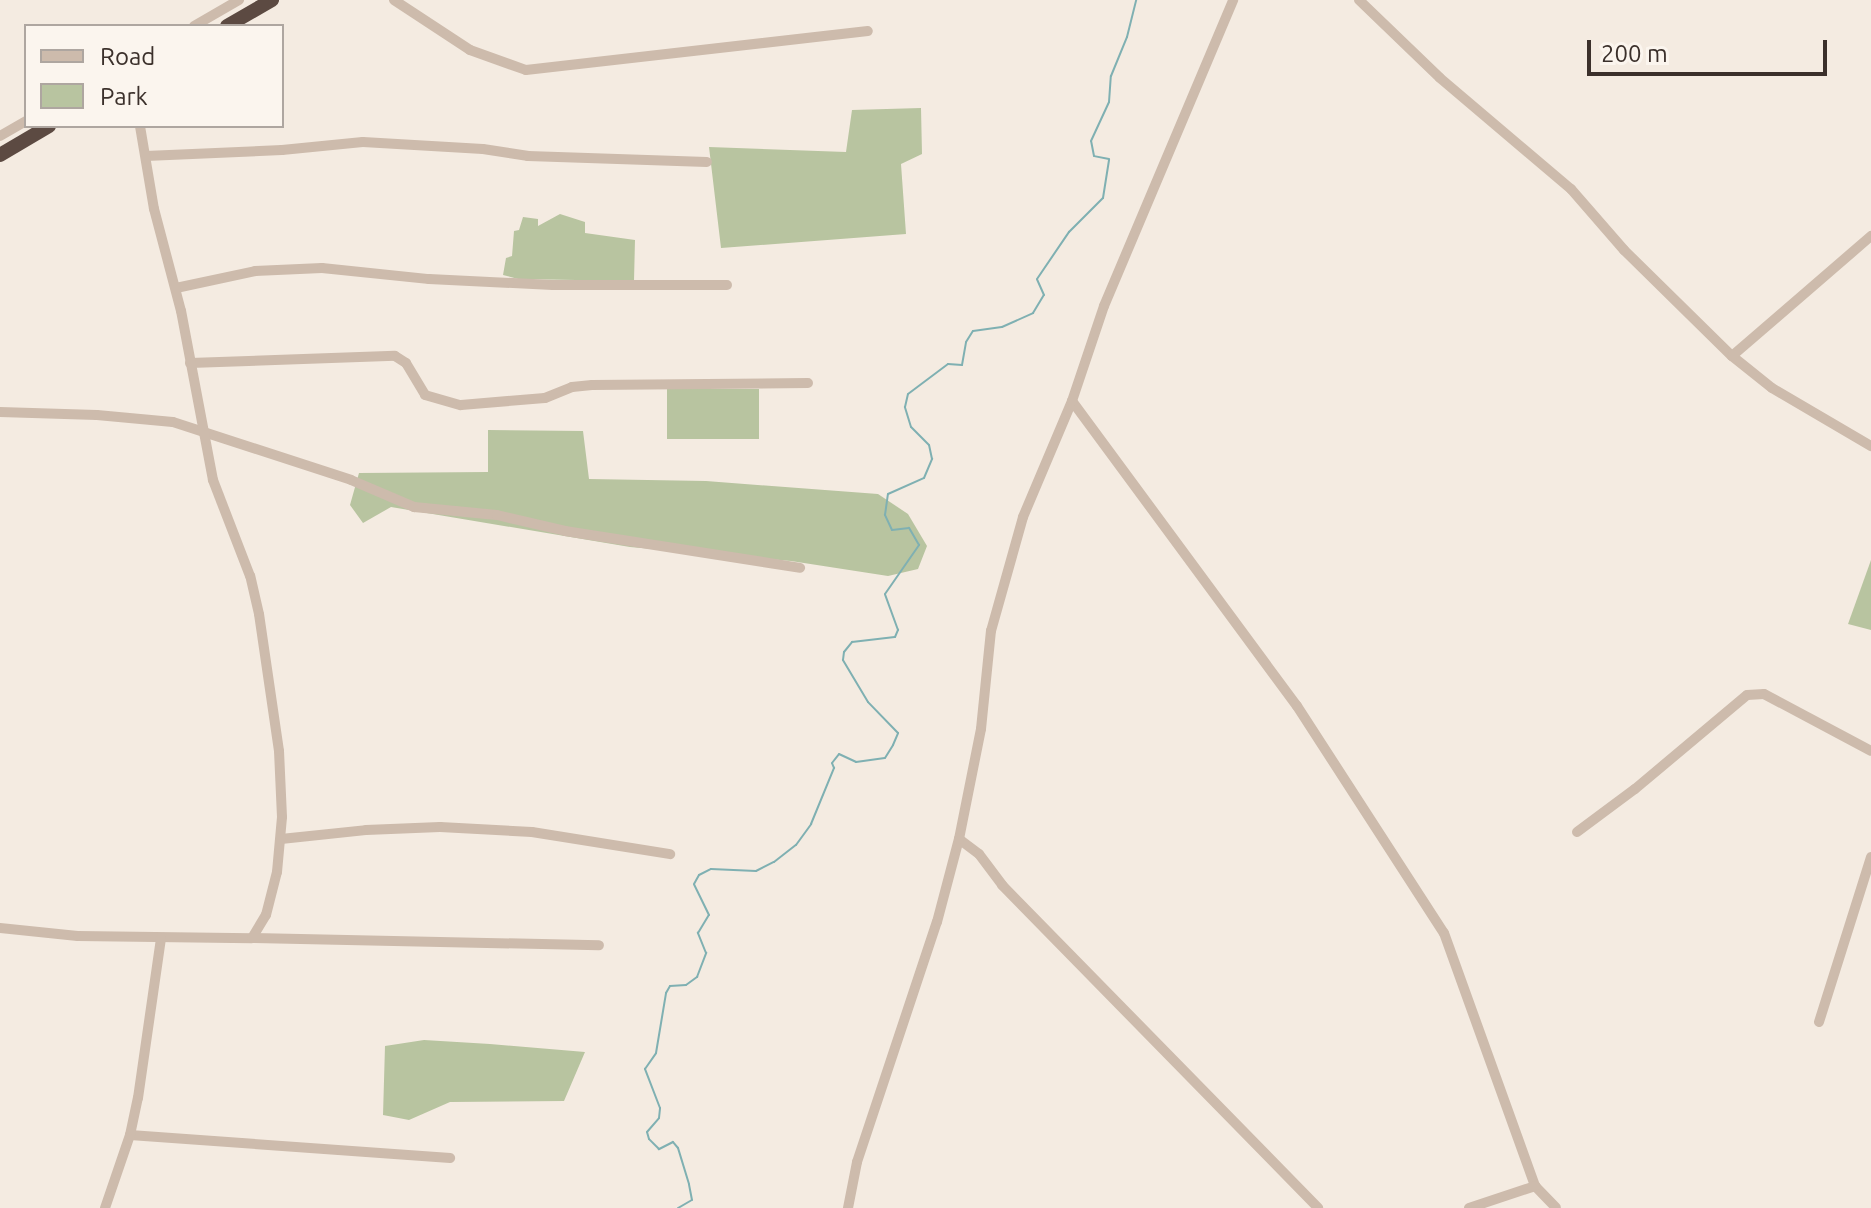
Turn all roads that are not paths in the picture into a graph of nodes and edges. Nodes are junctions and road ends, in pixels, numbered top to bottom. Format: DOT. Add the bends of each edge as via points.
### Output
graph roads {
  1 [pos="239,0"];
  2 [pos="272,0"];
  3 [pos="394,0"];
  4 [pos="1233,0"];
  5 [pos="1359,0"];
  6 [pos="197,24"];
  7 [pos="230,24"];
  8 [pos="868,31"];
  9 [pos="24,122"];
  10 [pos="46,128"];
  11 [pos="140,128"];
  12 [pos="0,136"];
  13 [pos="0,155"];
  14 [pos="146,156"];
  15 [pos="707,162"];
  16 [pos="1871,236"];
  17 [pos="727,285"];
  18 [pos="176,288"];
  19 [pos="1732,356"];
  20 [pos="190,363"];
  21 [pos="808,383"];
  22 [pos="1072,401"];
  23 [pos="0,412"];
  24 [pos="203,431"];
  25 [pos="1871,446"];
  26 [pos="800,568"];
  27 [pos="1871,751"];
  28 [pos="1577,832"];
  29 [pos="281,839"];
  30 [pos="959,839"];
  31 [pos="670,854"];
  32 [pos="1871,857"];
  33 [pos="0,928"];
  34 [pos="252,938"];
  35 [pos="161,939"];
  36 [pos="599,945"];
  37 [pos="1819,1022"];
  38 [pos="130,1135"];
  39 [pos="450,1158"];
  40 [pos="1535,1186"];
  41 [pos="105,1208"];
  42 [pos="848,1208"];
  43 [pos="1318,1208"];
  44 [pos="1469,1208"];
  45 [pos="1556,1208"];
  1 -- 6 [label="street"];
  2 -- 7 [label="highway"];
  3 -- 8 [label="street" via="470,50 526,70"];
  4 -- 22 [label="street" via="1104,306"];
  5 -- 19 [label="street" via="1440,78 1571,189 1624,250"];
  9 -- 12 [label="street"];
  10 -- 13 [label="highway"];
  11 -- 14 [label="street"];
  14 -- 15 [label="street" via="363,142 528,156"];
  14 -- 18 [label="street" via="161,243"];
  16 -- 19 [label="street"];
  17 -- 18 [label="street" via="553,285 322,268 255,271"];
  18 -- 20 [label="street"];
  19 -- 25 [label="street" via="1772,388"];
  20 -- 21 [label="street" via="395,356 406,363 425,395 461,405 545,398 592,385"];
  20 -- 24 [label="street"];
  22 -- 30 [label="street" via="1023,517 999,594"];
  22 -- 40 [label="street" via="1297,706 1444,933"];
  23 -- 24 [label="street" via="145,418"];
  24 -- 26 [label="street" via="351,480 414,507 483,512 565,531"];
  24 -- 29 [label="street" via="213,480 259,614 279,751"];
  27 -- 28 [label="street" via="1764,694 1747,695"];
  29 -- 31 [label="street" via="440,827 532,832"];
  29 -- 34 [label="street" via="273,895"];
  30 -- 42 [label="street" via="937,922 857,1162"];
  30 -- 43 [label="street"];
  32 -- 37 [label="street"];
  33 -- 35 [label="street"];
  34 -- 35 [label="street"];
  34 -- 36 [label="street"];
  35 -- 38 [label="street"];
  38 -- 39 [label="street"];
  38 -- 41 [label="street"];
  40 -- 44 [label="street"];
  40 -- 45 [label="street"];
}
